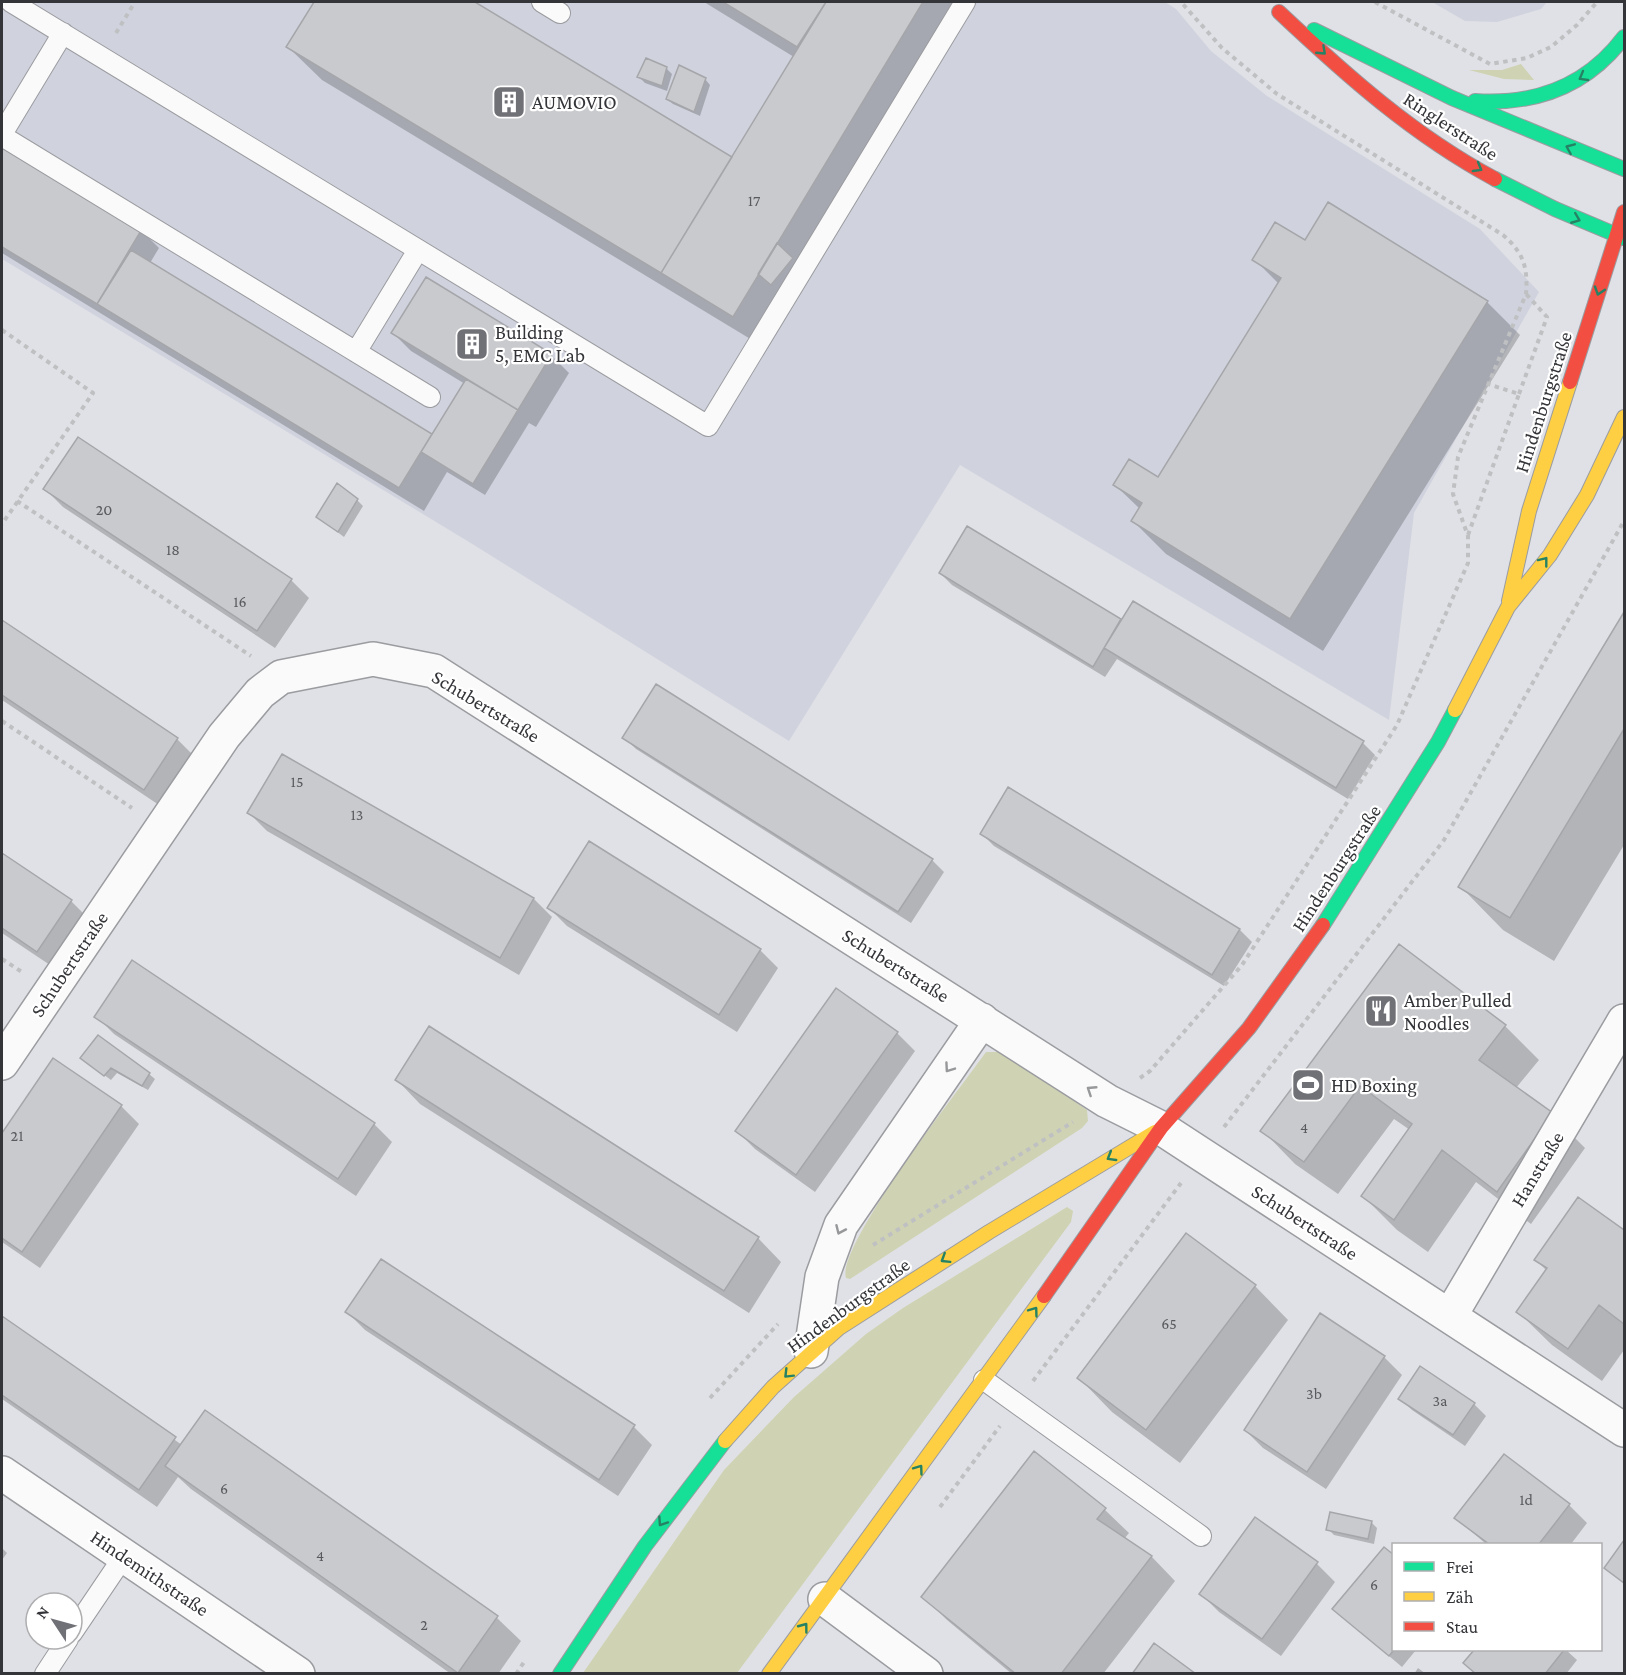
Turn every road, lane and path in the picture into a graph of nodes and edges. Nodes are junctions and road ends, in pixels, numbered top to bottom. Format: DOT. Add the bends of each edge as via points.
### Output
graph roads {
  1 [pos="11,2"];
  2 [pos="542,2"];
  3 [pos="965,2"];
  4 [pos="1180,2"];
  5 [pos="1375,2"];
  6 [pos="1597,2"];
  7 [pos="1276,5"];
  8 [pos="560,13"];
  9 [pos="63,33"];
  10 [pos="1624,37"];
  11 [pos="1452,98"];
  12 [pos="2,135"];
  13 [pos="1624,169"];
  14 [pos="1624,212"];
  15 [pos="1621,236"];
  16 [pos="418,250"];
  17 [pos="1526,294"];
  18 [pos="2,330"];
  19 [pos="356,352"];
  20 [pos="1488,384"];
  21 [pos="1519,394"];
  22 [pos="430,397"];
  23 [pos="1624,417"];
  24 [pos="17,501"];
  25 [pos="1624,521"];
  26 [pos="2,524"];
  27 [pos="1468,536"];
  28 [pos="1508,607"];
  29 [pos="281,677"];
  30 [pos="2,721"];
  31 [pos="162,828"];
  32 [pos="982,1020"];
  33 [pos="1624,1021"];
  34 [pos="2,1063"];
  35 [pos="1107,1101"];
  36 [pos="1161,1128"];
  37 [pos="1203,1155"];
  38 [pos="822,1277"];
  39 [pos="1450,1316"];
  40 [pos="783,1319"];
  41 [pos="811,1351"];
  42 [pos="984,1380"];
  43 [pos="706,1403"];
  44 [pos="1016,1404"];
  45 [pos="1624,1430"];
  46 [pos="2,1473"];
  47 [pos="939,1508"];
  48 [pos="1201,1536"];
  49 [pos="124,1556"];
  50 [pos="825,1599"];
  51 [pos="84,1615"];
  52 [pos="60,1651"];
  53 [pos="530,1654"];
  54 [pos="45,1674"];
  55 [pos="297,1674"];
  56 [pos="516,1674"];
  57 [pos="560,1674"];
  58 [pos="769,1674"];
  59 [pos="926,1674"];
  1 -- 9 [label="lane"];
  2 -- 8 [label="lane"];
  3 -- 16 [label="lane" via="708,426"];
  4 -- 17 [label="path" via="1222,48 1277,94 1514,244 1528,274"];
  5 -- 6 [label="path" via="1490,64 1527,58 1551,47"];
  7 -- 11 [label="main road, Ringlerstraße"];
  7 -- 15 [label="main road, Ringlerstraße, one-way" via="1364,90 1436,143 1537,201"];
  9 -- 12 [label="lane"];
  9 -- 16 [label="lane"];
  10 -- 11 [label="main road, one-way" via="1601,66 1545,94 1525,101 1494,104"];
  13 -- 11 [label="main road, Ringlerstraße, one-way"];
  12 -- 19 [label="lane"];
  14 -- 15 [label="main road, Hindenburgstraße"];
  15 -- 28 [label="main road, Hindenburgstraße, one-way" via="1528,511"];
  16 -- 19 [label="lane"];
  17 -- 20 [label="path"];
  17 -- 21 [label="path" via="1546,317"];
  18 -- 24 [label="path" via="93,393"];
  19 -- 22 [label="lane"];
  20 -- 21 [label="path"];
  20 -- 27 [label="path" via="1458,457 1455,476 1453,494"];
  21 -- 27 [label="path"];
  28 -- 23 [label="main road, Hindenburgstraße, one-way" via="1550,555 1587,495"];
  24 -- 26 [label="path"];
  24 -- 29 [label="path"];
  25 -- 37 [label="path" via="1444,840"];
  27 -- 35 [label="path" via="1468,563 1462,581 1397,725 1242,964 1150,1071"];
  28 -- 36 [label="main road, Hindenburgstraße" via="1438,742 1362,867 1249,1028"];
  29 -- 31 [label="street, Schubertstraße" via="261,693 224,736"];
  29 -- 32 [label="street, Schubertstraße" via="373,659 434,671"];
  30 -- 31 [label="path"];
  31 -- 34 [label="street, Schubertstraße"];
  35 -- 32 [label="street, Schubertstraße, one-way"];
  32 -- 38 [label="street, one-way" via="842,1225"];
  33 -- 39 [label="street, Hanstraße"];
  35 -- 36 [label="street, Schubertstraße"];
  35 -- 38 [label="path"];
  36 -- 37 [label="street, Schubertstraße"];
  36 -- 41 [label="main road, Hindenburgstraße, one-way" via="1030,1205"];
  42 -- 36 [label="main road, Hindenburgstraße, one-way" via="1087,1239"];
  37 -- 39 [label="street, Schubertstraße"];
  37 -- 44 [label="path"];
  38 -- 41 [label="street"];
  39 -- 45 [label="street, Schubertstraße"];
  40 -- 43 [label="path"];
  41 -- 57 [label="main road, Hindenburgstraße, one-way" via="742,1421 685,1489"];
  42 -- 44 [label="lane"];
  50 -- 42 [label="main road, Hindenburgstraße, one-way"];
  44 -- 47 [label="path"];
  44 -- 48 [label="lane"];
  46 -- 49 [label="street, Hindemithstraße"];
  49 -- 51 [label="lane"];
  49 -- 55 [label="street, Hindemithstraße"];
  58 -- 50 [label="main road, Hindenburgstraße, one-way"];
  50 -- 59 [label="street"];
  52 -- 54 [label="lane"];
  53 -- 56 [label="path"];
}
